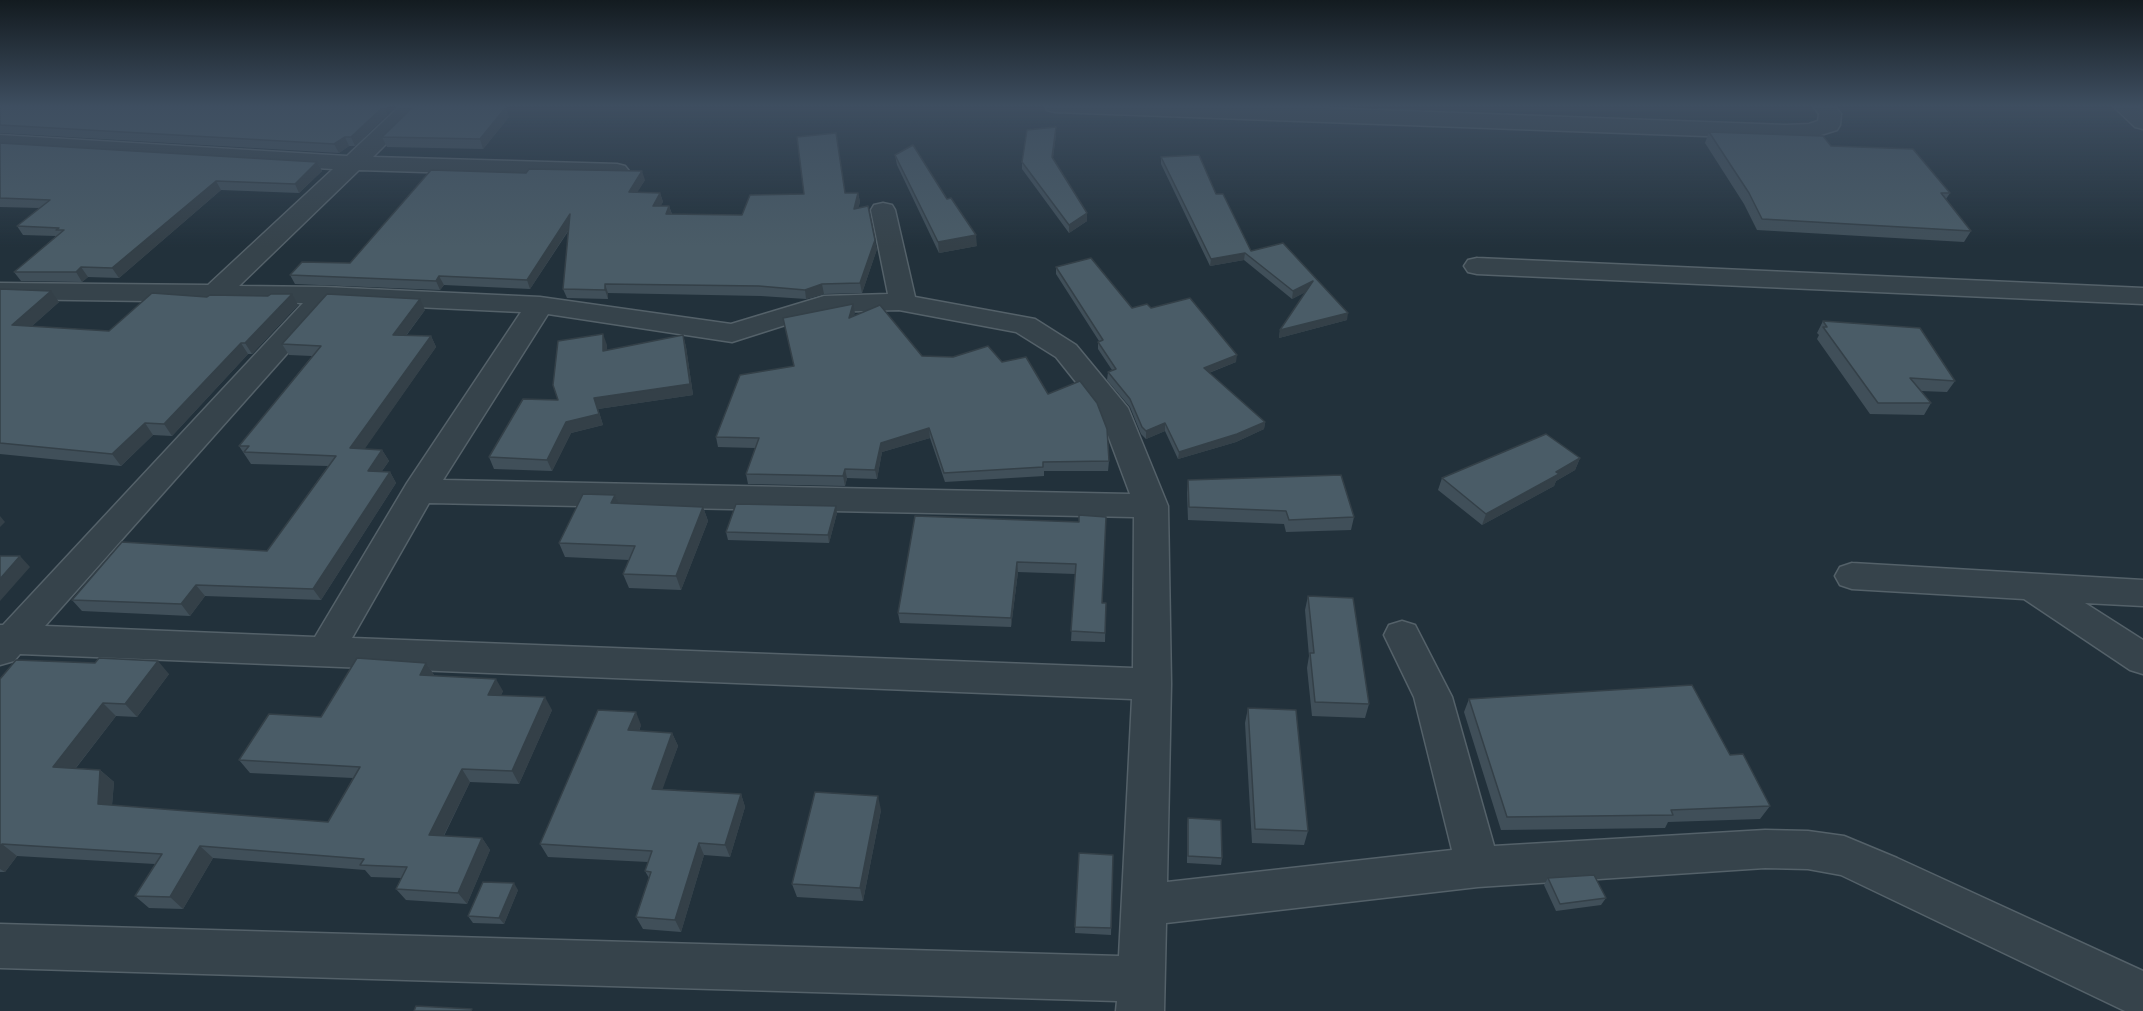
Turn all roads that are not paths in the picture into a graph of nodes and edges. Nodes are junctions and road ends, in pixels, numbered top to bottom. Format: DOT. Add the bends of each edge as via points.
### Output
graph roads {
  1 [pos="170,152"];
  2 [pos="363,152"];
  3 [pos="351,163"];
  4 [pos="617,171"];
  5 [pos="883,210"];
  6 [pos="1478,266"];
  7 [pos="0,291"];
  8 [pos="217,292"];
  9 [pos="325,295"];
  10 [pos="2143,296"];
  11 [pos="903,303"];
  12 [pos="540,305"];
  13 [pos="419,491"];
  14 [pos="1151,506"];
  15 [pos="1852,576"];
  16 [pos="2032,587"];
  17 [pos="2143,593"];
  18 [pos="1402,635"];
  19 [pos="4,644"];
  20 [pos="325,652"];
  21 [pos="2143,660"];
  22 [pos="1152,684"];
  23 [pos="1478,867"];
  24 [pos="1143,905"];
  25 [pos="0,946"];
  26 [pos="1140,995"];
  27 [pos="2143,995"];
  1 -- 3 [label="street"];
  2 -- 3 [label="street"];
  3 -- 4 [label="street"];
  3 -- 8 [label="street"];
  5 -- 11 [label="street"];
  6 -- 10 [label="street"];
  7 -- 8 [label="street"];
  8 -- 9 [label="street"];
  9 -- 12 [label="street"];
  9 -- 19 [label="street"];
  11 -- 12 [label="street" via="824,304 732,333"];
  11 -- 14 [label="street" via="1025,325 1066,351 1113,408"];
  12 -- 13 [label="street"];
  13 -- 14 [label="street"];
  13 -- 20 [label="street"];
  14 -- 22 [label="street"];
  15 -- 16 [label="street"];
  16 -- 17 [label="street"];
  16 -- 21 [label="street"];
  18 -- 23 [label="street" via="1433,697"];
  19 -- 20 [label="street"];
  20 -- 22 [label="street"];
  22 -- 24 [label="street"];
  23 -- 24 [label="street"];
  23 -- 27 [label="street" via="1808,849 1844,856"];
  24 -- 26 [label="street"];
  25 -- 26 [label="street"];
}
